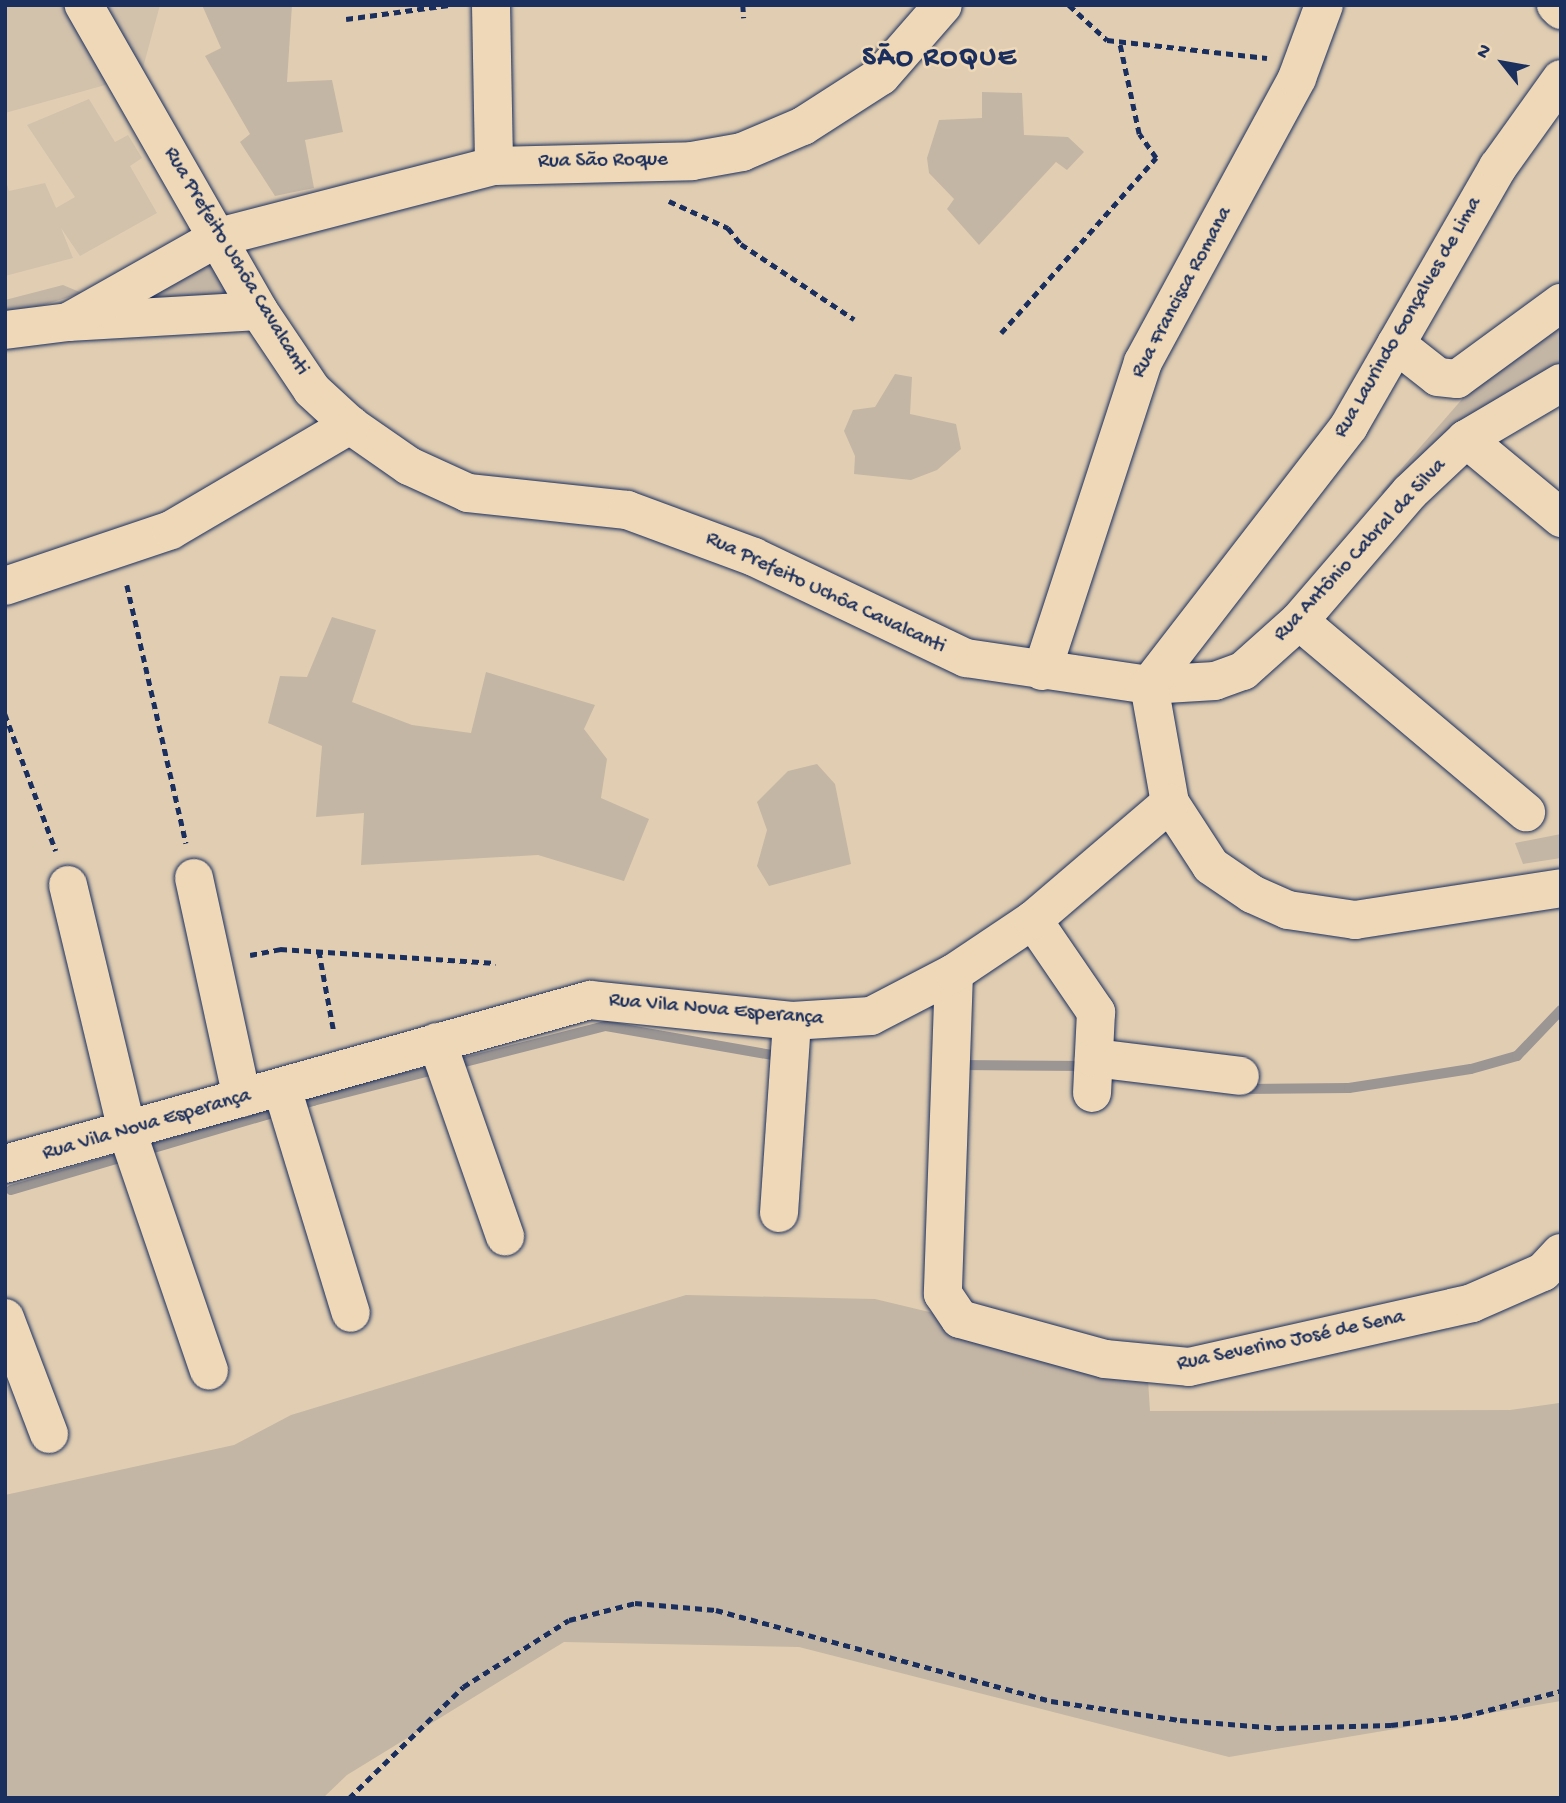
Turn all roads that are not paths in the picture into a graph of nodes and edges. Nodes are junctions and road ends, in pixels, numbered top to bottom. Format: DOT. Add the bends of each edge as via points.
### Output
graph roads {
  1 [pos="84,5"];
  2 [pos="491,5"];
  3 [pos="943,5"];
  4 [pos="1324,5"];
  5 [pos="1556,5"];
  6 [pos="1561,10"];
  7 [pos="1561,79"];
  8 [pos="494,166"];
  9 [pos="219,237"];
  10 [pos="1561,303"];
  11 [pos="259,311"];
  12 [pos="68,322"];
  13 [pos="5,330"];
  14 [pos="1396,344"];
  15 [pos="1561,383"];
  16 [pos="350,425"];
  17 [pos="1466,439"];
  18 [pos="1561,518"];
  19 [pos="5,586"];
  20 [pos="1299,621"];
  21 [pos="1042,671"];
  22 [pos="1149,685"];
  23 [pos="1170,803"];
  24 [pos="1526,812"];
  25 [pos="194,878"];
  26 [pos="68,885"];
  27 [pos="1561,888"];
  28 [pos="1033,920"];
  29 [pos="954,973"];
  30 [pos="792,1021"];
  31 [pos="436,1042"];
  32 [pos="1240,1076"];
  33 [pos="282,1088"];
  34 [pos="242,1098"];
  35 [pos="128,1134"];
  36 [pos="5,1164"];
  37 [pos="779,1213"];
  38 [pos="505,1236"];
  39 [pos="1561,1253"];
  40 [pos="351,1313"];
  41 [pos="5,1318"];
  42 [pos="209,1371"];
  43 [pos="49,1434"];
  1 -- 9 [label="street, Rua Prefeito Uchôa Cavalcanti"];
  2 -- 8 [label="street"];
  3 -- 8 [label="street, Rua São Roque" via="880,76 803,126 742,152"];
  4 -- 21 [label="street, Rua Francisca Romana" via="1302,63 1143,362"];
  5 -- 6 [label="street"];
  7 -- 14 [label="street, Rua Laurindo Gonçalves de Lima" via="1498,167"];
  8 -- 9 [label="street, Rua São Roque"];
  9 -- 11 [label="street, Rua Prefeito Uchôa Cavalcanti"];
  9 -- 12 [label="street, Rua São Roque"];
  10 -- 14 [label="street" via="1457,379 1438,377"];
  11 -- 12 [label="street"];
  11 -- 16 [label="street, Rua Prefeito Uchôa Cavalcanti" via="312,390"];
  12 -- 13 [label="street"];
  14 -- 22 [label="street, Rua Laurindo Gonçalves de Lima" via="1349,426"];
  15 -- 17 [label="street, Rua Antônio Cabral da Silva"];
  16 -- 19 [label="street" via="171,530"];
  16 -- 21 [label="street, Rua Prefeito Uchôa Cavalcanti" via="409,466 468,493 626,510 754,557 966,658"];
  17 -- 18 [label="street"];
  17 -- 20 [label="street, Rua Antônio Cabral da Silva" via="1410,492"];
  20 -- 22 [label="street, Rua Antônio Cabral da Silva" via="1231,678"];
  20 -- 24 [label="street"];
  21 -- 22 [label="street, Rua Prefeito Uchôa Cavalcanti"];
  22 -- 23 [label="street"];
  23 -- 27 [label="street" via="1211,866 1288,910 1355,920"];
  23 -- 28 [label="street, Rua Vila Nova Esperança"];
  25 -- 34 [label="street"];
  26 -- 35 [label="street"];
  28 -- 29 [label="street, Rua Vila Nova Esperança"];
  28 -- 32 [label="street" via="1096,1012 1093,1075"];
  29 -- 30 [label="street, Rua Vila Nova Esperança" via="871,1016"];
  29 -- 39 [label="street, Rua Severino José de Sena" via="943,1294 952,1313 972,1324 1137,1366 1188,1367 1472,1303 1543,1272"];
  30 -- 31 [label="street, Rua Vila Nova Esperança" via="615,998"];
  30 -- 37 [label="street"];
  31 -- 33 [label="street, Rua Vila Nova Esperança"];
  31 -- 38 [label="street"];
  33 -- 34 [label="street, Rua Vila Nova Esperança"];
  33 -- 40 [label="street"];
  34 -- 35 [label="street, Rua Vila Nova Esperança"];
  35 -- 36 [label="street, Rua Vila Nova Esperança"];
  35 -- 42 [label="street"];
  41 -- 43 [label="street"];
}
